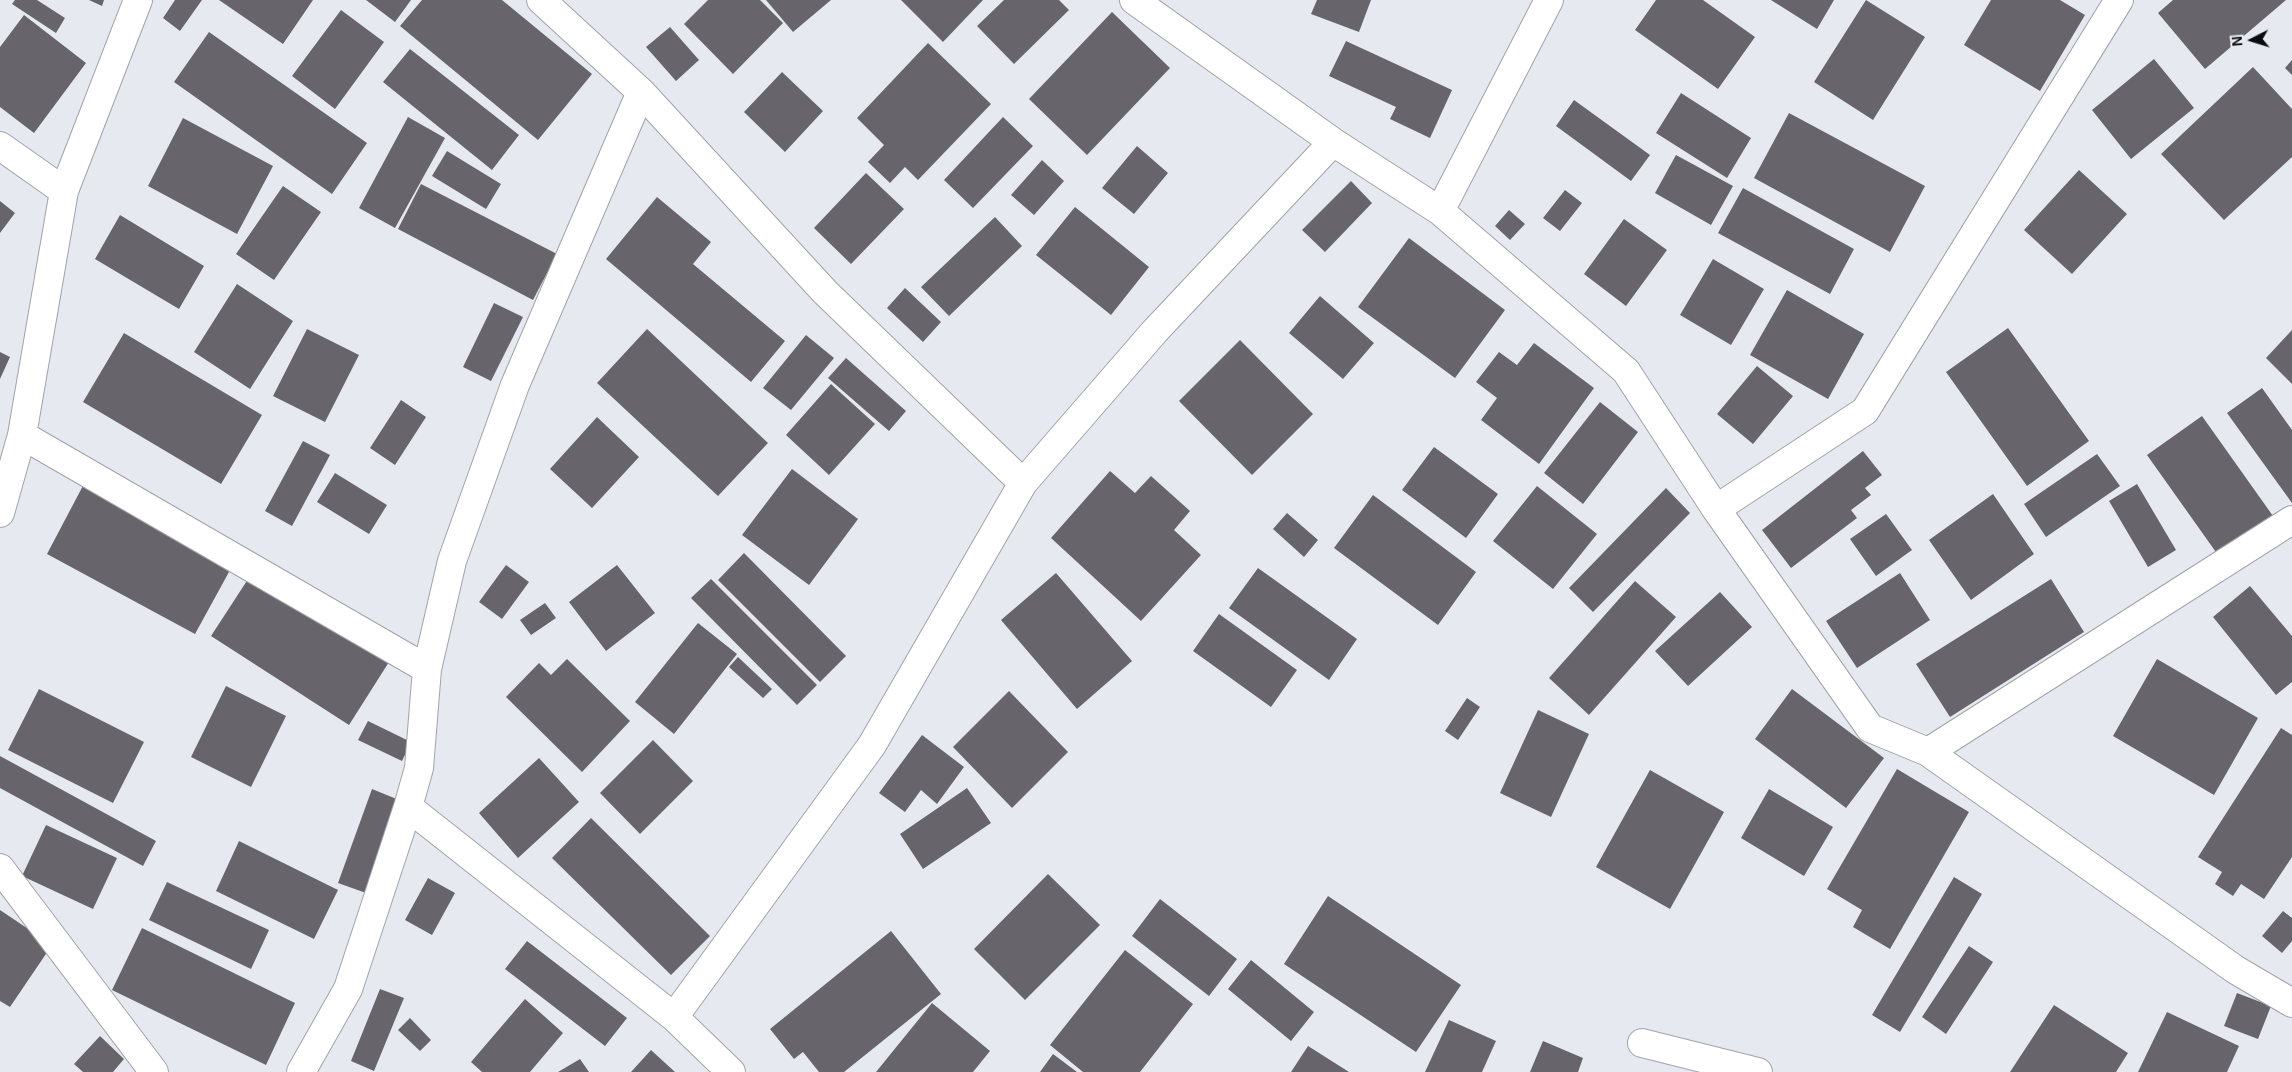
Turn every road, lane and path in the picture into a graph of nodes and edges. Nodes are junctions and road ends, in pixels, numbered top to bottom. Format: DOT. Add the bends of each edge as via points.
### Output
graph roads {
  1 [pos="138,0"];
  2 [pos="541,0"];
  3 [pos="1134,0"];
  4 [pos="1549,0"];
  5 [pos="2119,0"];
  6 [pos="641,92"];
  7 [pos="1333,142"];
  8 [pos="0,146"];
  9 [pos="64,191"];
  10 [pos="1440,211"];
  11 [pos="22,435"];
  12 [pos="1022,483"];
  13 [pos="1716,509"];
  14 [pos="0,512"];
  15 [pos="2292,520"];
  16 [pos="427,669"];
  17 [pos="1928,752"];
  18 [pos="408,807"];
  19 [pos="0,868"];
  20 [pos="2292,1003"];
  21 [pos="674,1017"];
  22 [pos="1642,1043"];
  23 [pos="154,1072"];
  24 [pos="301,1072"];
  25 [pos="730,1072"];
  26 [pos="1758,1072"];
  1 -- 9 [label="street"];
  2 -- 6 [label="street"];
  3 -- 7 [label="street"];
  4 -- 10 [label="street"];
  5 -- 13 [label="street" via="1865,411"];
  6 -- 12 [label="street" via="825,292"];
  6 -- 16 [label="street" via="515,385 452,561"];
  7 -- 10 [label="street"];
  7 -- 12 [label="street" via="1155,331"];
  8 -- 9 [label="street"];
  9 -- 11 [label="street"];
  10 -- 13 [label="street" via="1626,371"];
  11 -- 14 [label="street"];
  11 -- 16 [label="street"];
  12 -- 21 [label="street" via="872,745"];
  13 -- 17 [label="street" via="1870,728"];
  15 -- 17 [label="street"];
  16 -- 18 [label="street" via="419,768"];
  17 -- 20 [label="street" via="2236,970"];
  18 -- 21 [label="street"];
  18 -- 24 [label="street" via="348,989"];
  19 -- 23 [label="street"];
  21 -- 25 [label="street"];
  22 -- 26 [label="street"];
}
